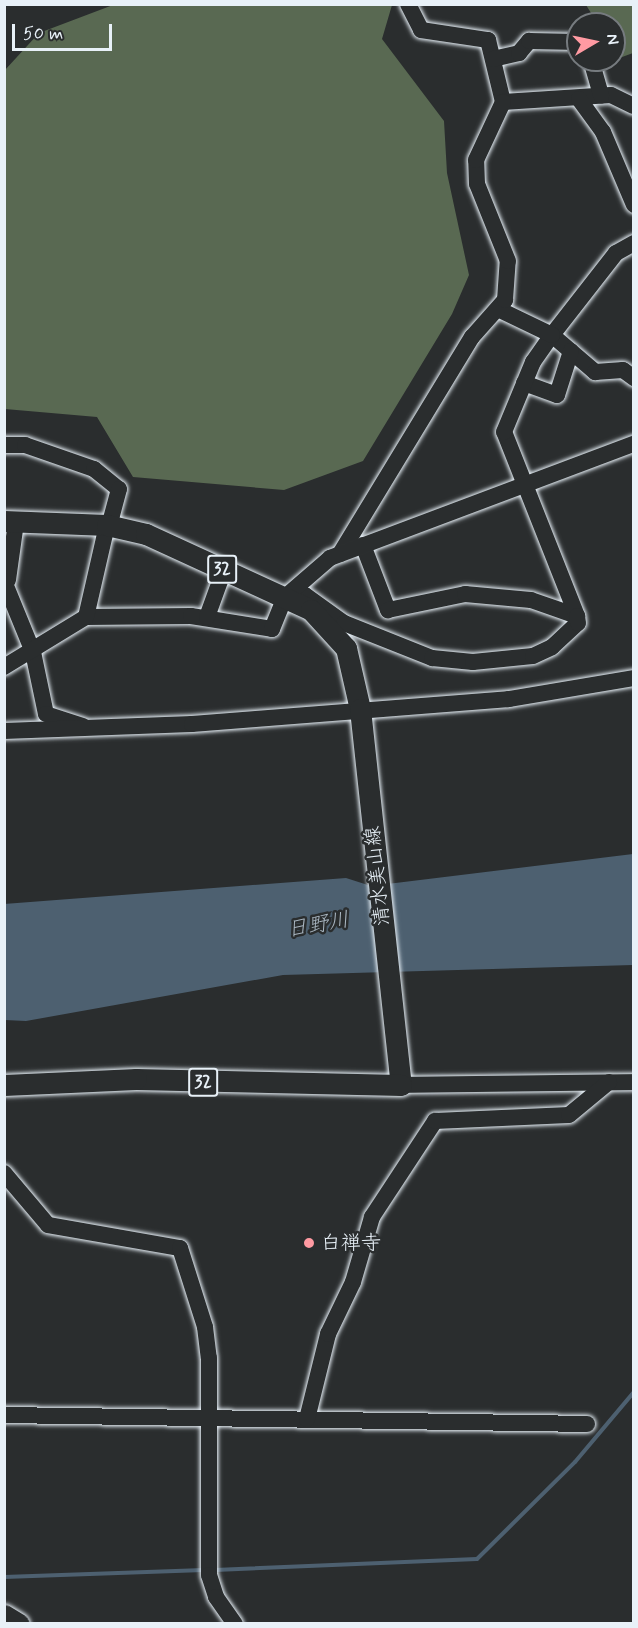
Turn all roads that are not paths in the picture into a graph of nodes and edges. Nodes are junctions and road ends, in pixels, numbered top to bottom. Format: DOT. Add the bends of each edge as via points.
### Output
graph roads {
  1 [pos="408,4"];
  2 [pos="566,42"];
  3 [pos="493,59"];
  4 [pos="594,72"];
  5 [pos="601,96"];
  6 [pos="579,99"];
  7 [pos="503,102"];
  8 [pos="633,106"];
  9 [pos="633,205"];
  10 [pos="633,243"];
  11 [pos="498,309"];
  12 [pos="552,335"];
  13 [pos="571,351"];
  14 [pos="633,378"];
  15 [pos="524,383"];
  16 [pos="633,444"];
  17 [pos="4,445"];
  18 [pos="523,486"];
  19 [pos="10,521"];
  20 [pos="108,524"];
  21 [pos="363,545"];
  22 [pos="340,554"];
  23 [pos="224,570"];
  24 [pos="6,580"];
  25 [pos="285,597"];
  26 [pos="577,616"];
  27 [pos="86,617"];
  28 [pos="207,617"];
  29 [pos="33,652"];
  30 [pos="4,667"];
  31 [pos="633,678"];
  32 [pos="361,715"];
  33 [pos="88,729"];
  34 [pos="4,731"];
  35 [pos="609,1082"];
  36 [pos="633,1082"];
  37 [pos="4,1085"];
  38 [pos="401,1085"];
  39 [pos="4,1173"];
  40 [pos="4,1415"];
  41 [pos="207,1419"];
  42 [pos="307,1419"];
  43 [pos="587,1424"];
  44 [pos="4,1614"];
  45 [pos="19,1623"];
  46 [pos="235,1623"];
  1 -- 3 [label="street" via="421,30 488,40"];
  2 -- 3 [label="street" via="529,41 519,53"];
  3 -- 7 [label="street"];
  4 -- 5 [label="street"];
  5 -- 6 [label="street"];
  5 -- 8 [label="street"];
  6 -- 7 [label="street"];
  6 -- 9 [label="street" via="603,132"];
  7 -- 11 [label="street" via="476,160 477,184 508,261 505,300"];
  10 -- 12 [label="street" via="616,253"];
  11 -- 12 [label="street"];
  11 -- 22 [label="street" via="472,337"];
  12 -- 13 [label="street"];
  12 -- 15 [label="street"];
  13 -- 14 [label="street" via="595,372 623,370"];
  13 -- 15 [label="street" via="557,395"];
  15 -- 18 [label="street" via="504,432"];
  16 -- 18 [label="street"];
  17 -- 20 [label="street" via="25,445 94,469 119,489"];
  18 -- 21 [label="street"];
  18 -- 26 [label="street"];
  19 -- 20 [label="main road, 清水美山線 / 32"];
  19 -- 24 [label="street"];
  20 -- 23 [label="main road, 清水美山線 / 32" via="146,534"];
  20 -- 27 [label="street"];
  21 -- 22 [label="street"];
  21 -- 26 [label="street" via="388,610 465,594 531,600"];
  22 -- 25 [label="street" via="309,571"];
  23 -- 25 [label="main road, 清水美山線 / 32"];
  23 -- 28 [label="street"];
  24 -- 29 [label="street"];
  25 -- 26 [label="street" via="305,595 344,622 432,658 472,662 533,656 552,647 578,623"];
  25 -- 28 [label="street" via="272,629"];
  25 -- 32 [label="main road, 清水美山線 / 32" via="311,610 346,648"];
  27 -- 28 [label="street"];
  27 -- 29 [label="street"];
  29 -- 30 [label="street"];
  29 -- 33 [label="street" via="46,714"];
  31 -- 32 [label="street" via="509,699"];
  32 -- 33 [label="street"];
  32 -- 38 [label="main road, 清水美山線 / 32"];
  33 -- 34 [label="street"];
  35 -- 36 [label="street"];
  35 -- 38 [label="street"];
  35 -- 42 [label="street" via="569,1116 435,1121 372,1217 353,1282 328,1334"];
  37 -- 38 [label="main road, 32" via="136,1079"];
  39 -- 41 [label="street" via="48,1225 180,1248 205,1327"];
  40 -- 41 [label="street"];
  41 -- 42 [label="street"];
  41 -- 46 [label="street" via="209,1575 216,1597"];
  42 -- 43 [label="street"];
  44 -- 45 [label="main road"];
}
